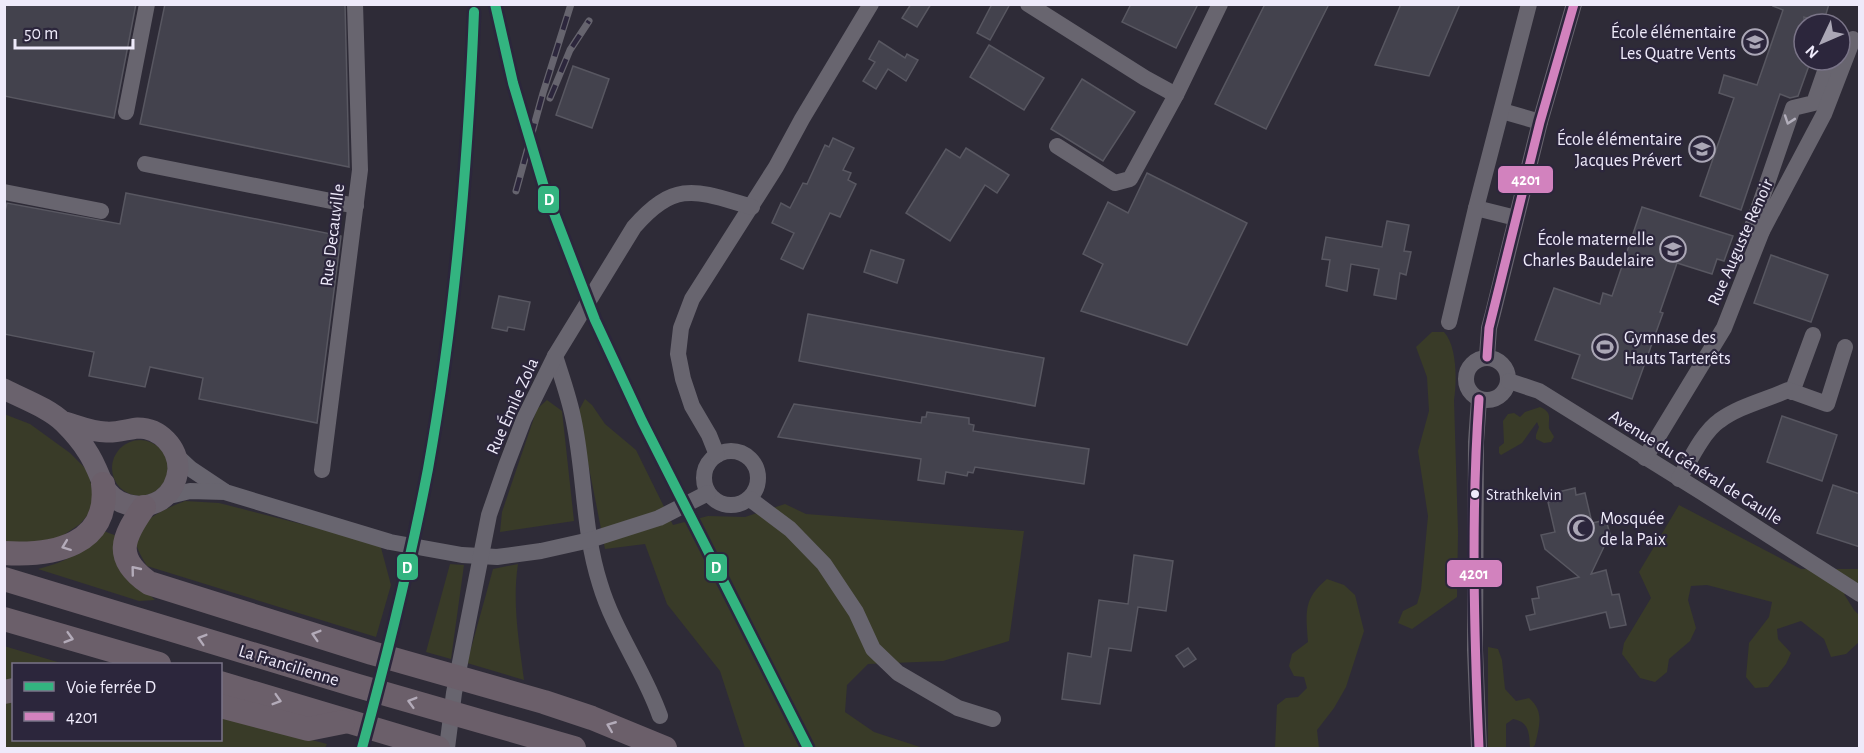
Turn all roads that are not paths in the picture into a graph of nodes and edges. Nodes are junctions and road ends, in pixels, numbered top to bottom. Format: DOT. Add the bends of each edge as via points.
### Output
graph roads {
  1 [pos="147,4"];
  2 [pos="355,4"];
  3 [pos="871,4"];
  4 [pos="1028,4"];
  5 [pos="1220,4"];
  6 [pos="1529,4"];
  7 [pos="1574,4"];
  8 [pos="1824,72"];
  9 [pos="1839,72"];
  10 [pos="1176,95"];
  11 [pos="1502,111"];
  12 [pos="126,112"];
  13 [pos="1540,122"];
  14 [pos="1057,146"];
  15 [pos="145,164"];
  16 [pos="4,192"];
  17 [pos="356,206"];
  18 [pos="752,207"];
  19 [pos="1476,208"];
  20 [pos="101,211"];
  21 [pos="1516,218"];
  22 [pos="1762,231"];
  23 [pos="1449,322"];
  24 [pos="1813,335"];
  25 [pos="1845,348"];
  26 [pos="555,356"];
  27 [pos="1487,357"];
  28 [pos="1509,381"];
  29 [pos="4,389"];
  30 [pos="1792,392"];
  31 [pos="1479,399"];
  32 [pos="62,421"];
  33 [pos="124,431"];
  34 [pos="176,455"];
  35 [pos="717,455"];
  36 [pos="1645,458"];
  37 [pos="322,470"];
  38 [pos="101,479"];
  39 [pos="1680,479"];
  40 [pos="225,492"];
  41 [pos="708,493"];
  42 [pos="750,499"];
  43 [pos="154,502"];
  44 [pos="590,540"];
  45 [pos="4,553"];
  46 [pos="4,579"];
  47 [pos="1860,594"];
  48 [pos="4,619"];
  49 [pos="156,663"];
  50 [pos="222,684"];
  51 [pos="222,707"];
  52 [pos="660,716"];
  53 [pos="993,719"];
  54 [pos="349,722"];
  55 [pos="438,748"];
  56 [pos="447,748"];
  57 [pos="574,748"];
  58 [pos="665,748"];
  59 [pos="1479,748"];
  1 -- 12 [label="street"];
  2 -- 17 [label="street, Rue Decauville" via="360,170"];
  3 -- 18 [label="street"];
  4 -- 10 [label="street"];
  5 -- 10 [label="street"];
  6 -- 11 [label="street"];
  7 -- 13 [label="street"];
  8 -- 22 [label="street, one-way" via="1814,103 1793,108 1752,227"];
  9 -- 22 [label="street, Rue Auguste Renoir" via="1824,114"];
  10 -- 14 [label="street" via="1130,180 1115,183"];
  11 -- 13 [label="street"];
  11 -- 19 [label="street"];
  13 -- 21 [label="street"];
  15 -- 17 [label="street"];
  16 -- 20 [label="street"];
  17 -- 37 [label="street, Rue Decauville"];
  18 -- 26 [label="street, Rue Émile Zola" via="684,192 649,209"];
  18 -- 35 [label="street" via="692,299 681,328 678,354 683,379"];
  19 -- 21 [label="street"];
  19 -- 23 [label="street"];
  21 -- 27 [label="street" via="1489,328"];
  22 -- 36 [label="street, Rue Auguste Renoir" via="1724,328"];
  24 -- 30 [label="street"];
  25 -- 30 [label="street" via="1827,404"];
  26 -- 44 [label="street" via="574,421"];
  26 -- 56 [label="street, Rue Émile Zola" via="524,419 489,515"];
  27 -- 28 [label="street" via="1500,362"];
  27 -- 31 [label="street" via="1474,362 1466,374 1468,389"];
  28 -- 31 [label="street" via="1502,395"];
  28 -- 36 [label="street, Avenue du Général de Gaulle" via="1539,391"];
  29 -- 32 [label="main road"];
  30 -- 39 [label="street" via="1788,390 1745,407 1718,422"];
  31 -- 59 [label="street" via="1475,650"];
  32 -- 33 [label="main road" via="105,432"];
  32 -- 38 [label="main road" via="86,449"];
  33 -- 34 [label="main road" via="149,430 165,439"];
  33 -- 38 [label="main road" via="108,443 100,462"];
  34 -- 40 [label="street"];
  34 -- 43 [label="main road" via="177,478 172,488"];
  35 -- 41 [label="street" via="706,467"];
  35 -- 42 [label="street" via="732,451 752,460 759,480"];
  36 -- 39 [label="street, Avenue du Général de Gaulle"];
  38 -- 43 [label="main road" via="110,495 120,502 132,506"];
  38 -- 45 [label="highway, one-way" via="105,502 87,535 46,553"];
  39 -- 47 [label="street, Avenue du Général de Gaulle"];
  40 -- 43 [label="street" via="190,490"];
  40 -- 44 [label="street" via="390,542 462,555 497,557"];
  41 -- 42 [label="street" via="722,505 733,506"];
  41 -- 44 [label="street" via="658,518"];
  42 -- 53 [label="street" via="790,529 824,564 856,612 873,649 898,673 958,708"];
  58 -- 43 [label="highway, one-way" via="544,702 149,583 131,568 125,547 129,528"];
  44 -- 52 [label="street" via="609,609"];
  57 -- 46 [label="highway, La Francilienne, one-way"];
  48 -- 49 [label="highway, one-way"];
  50 -- 54 [label="highway, La Francilienne, one-way"];
  51 -- 54 [label="highway" via="308,729"];
  54 -- 55 [label="highway, La Francilienne"];
}
